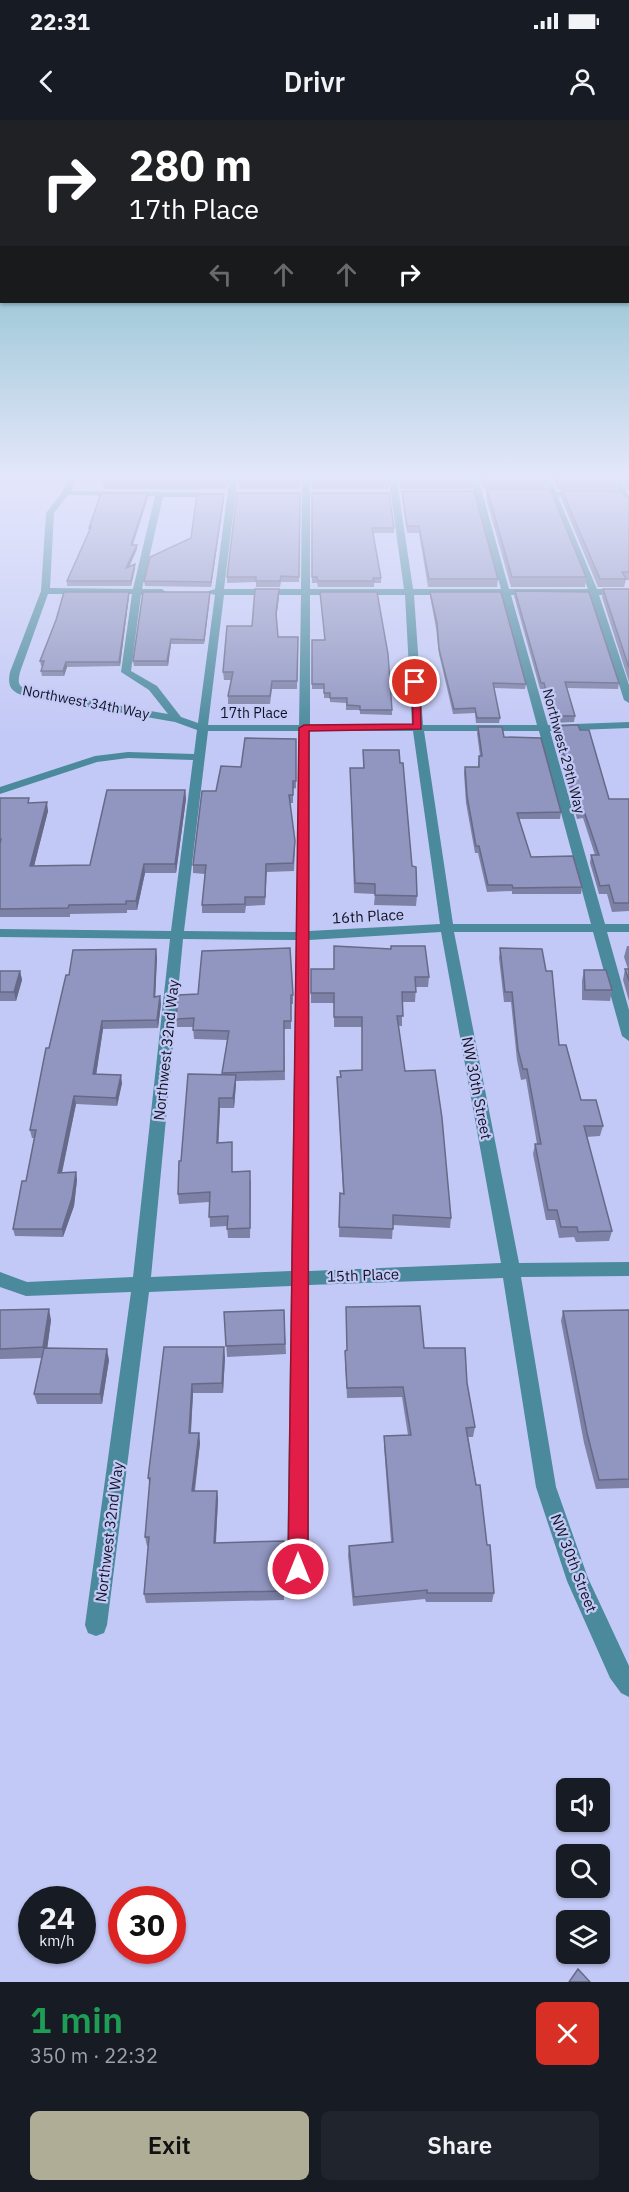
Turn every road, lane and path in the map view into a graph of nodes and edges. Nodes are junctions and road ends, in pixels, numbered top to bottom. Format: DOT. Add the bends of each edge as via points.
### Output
graph roads {
  1 [pos="47,561"];
  2 [pos="144,561"];
  3 [pos="223,561"];
  4 [pos="305,561"];
  5 [pos="405,561"];
  6 [pos="497,561"];
  7 [pos="581,561"];
  8 [pos="45,591"];
  9 [pos="409,591"];
  10 [pos="505,591"];
  11 [pos="593,591"];
  12 [pos="137,592"];
  13 [pos="171,592"];
  14 [pos="195,592"];
  15 [pos="218,592"];
  16 [pos="305,592"];
  17 [pos="629,592"];
  18 [pos="629,700"];
  19 [pos="177,719"];
  20 [pos="629,725"];
  21 [pos="418,727"];
  22 [pos="202,728"];
  23 [pos="304,728"];
  24 [pos="542,728"];
  25 [pos="198,757"];
  26 [pos="0,791"];
  27 [pos="447,928"];
  28 [pos="629,928"];
  29 [pos="598,929"];
  30 [pos="0,933"];
  31 [pos="177,936"];
  32 [pos="302,936"];
  33 [pos="629,1036"];
  34 [pos="629,1269"];
  35 [pos="511,1270"];
  36 [pos="300,1277"];
  37 [pos="0,1280"];
  38 [pos="141,1283"];
  39 [pos="298,1569"];
  40 [pos="96,1625"];
  41 [pos="629,1685"];
  1 -- 8 [label="street, Northwest 34th Way"];
  2 -- 12 [label="street"];
  3 -- 15 [label="street, Northwest 32nd Way"];
  4 -- 16 [label="street"];
  5 -- 9 [label="street, NW 30th Street"];
  6 -- 10 [label="street, Northwest 29th Way"];
  7 -- 11 [label="street"];
  8 -- 12 [label="street"];
  8 -- 19 [label="street, Northwest 34th Way" via="15,672 16,689"];
  9 -- 10 [label="street"];
  9 -- 16 [label="street"];
  9 -- 21 [label="street, NW 30th Street"];
  10 -- 11 [label="street"];
  10 -- 24 [label="street, Northwest 29th Way"];
  11 -- 17 [label="street"];
  11 -- 18 [label="street"];
  12 -- 13 [label="street"];
  12 -- 19 [label="street" via="126,672 153,688"];
  14 -- 15 [label="street"];
  15 -- 16 [label="street"];
  15 -- 22 [label="street, Northwest 32nd Way"];
  16 -- 23 [label="street"];
  19 -- 22 [label="street, Northwest 34th Way"];
  20 -- 24 [label="street, 17th Place"];
  21 -- 23 [label="street, 17th Place"];
  21 -- 24 [label="street, 17th Place"];
  21 -- 27 [label="street, NW 30th Street"];
  22 -- 23 [label="street, 17th Place"];
  22 -- 25 [label="street, Northwest 32nd Way"];
  23 -- 32 [label="street"];
  24 -- 29 [label="street, Northwest 29th Way"];
  25 -- 26 [label="street" via="128,755 96,759"];
  25 -- 31 [label="street, Northwest 32nd Way"];
  27 -- 29 [label="street, 16th Place"];
  27 -- 32 [label="street, 16th Place"];
  27 -- 35 [label="street, NW 30th Street"];
  28 -- 29 [label="street, 16th Place"];
  29 -- 33 [label="street, Northwest 29th Way"];
  30 -- 31 [label="street, 16th Place"];
  31 -- 32 [label="street, 16th Place"];
  31 -- 38 [label="street, Northwest 32nd Way"];
  32 -- 36 [label="street"];
  34 -- 35 [label="street, 15th Place"];
  35 -- 36 [label="street, 15th Place"];
  35 -- 41 [label="street, NW 30th Street" via="546,1487 578,1581 618,1670"];
  36 -- 38 [label="street, 15th Place"];
  36 -- 39 [label="street"];
  37 -- 38 [label="street, 15th Place" via="26,1289"];
  38 -- 40 [label="street, Northwest 32nd Way"];
}
